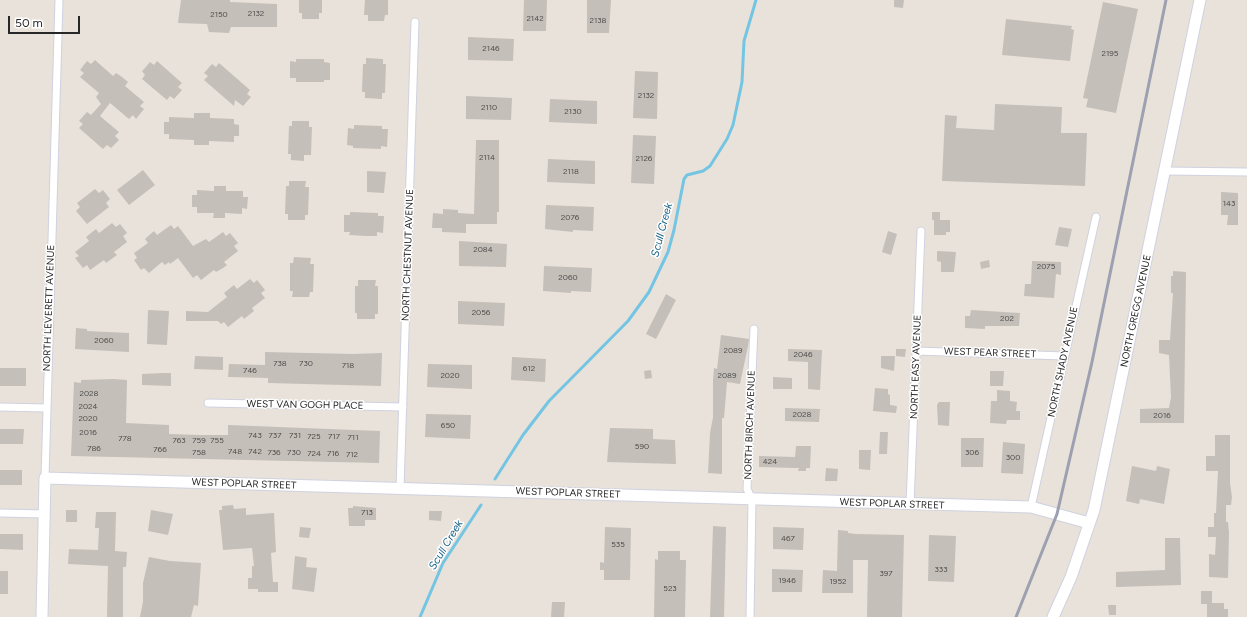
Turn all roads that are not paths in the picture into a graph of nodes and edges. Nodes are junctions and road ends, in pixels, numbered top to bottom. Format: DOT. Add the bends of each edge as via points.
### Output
graph roads {
  1 [pos="59,0"];
  2 [pos="1200,0"];
  3 [pos="415,22"];
  4 [pos="1165,171"];
  5 [pos="1247,172"];
  6 [pos="1096,217"];
  7 [pos="921,231"];
  8 [pos="754,329"];
  9 [pos="916,351"];
  10 [pos="1064,356"];
  11 [pos="208,403"];
  12 [pos="0,407"];
  13 [pos="403,407"];
  14 [pos="46,408"];
  15 [pos="45,478"];
  16 [pos="400,488"];
  17 [pos="752,499"];
  18 [pos="910,504"];
  19 [pos="1031,508"];
  20 [pos="0,513"];
  21 [pos="44,514"];
  22 [pos="1090,523"];
  23 [pos="42,617"];
  24 [pos="750,617"];
  25 [pos="1053,617"];
  1 -- 14 [label="street, NORTH LEVERETT AVENUE"];
  2 -- 4 [label="street, NORTH GREGG AVENUE"];
  3 -- 13 [label="street, NORTH CHESTNUT AVENUE"];
  4 -- 5 [label="street"];
  4 -- 22 [label="street, NORTH GREGG AVENUE"];
  6 -- 10 [label="street, NORTH SHADY AVENUE"];
  7 -- 9 [label="street, NORTH EASY AVENUE"];
  8 -- 17 [label="street, NORTH BIRCH AVENUE" via="747,489"];
  9 -- 10 [label="street, WEST PEAR STREET"];
  9 -- 18 [label="street, NORTH EASY AVENUE"];
  10 -- 19 [label="street, NORTH SHADY AVENUE"];
  11 -- 13 [label="street, WEST VAN GOGH PLACE"];
  12 -- 14 [label="street"];
  13 -- 16 [label="street, NORTH CHESTNUT AVENUE"];
  14 -- 15 [label="street, NORTH LEVERETT AVENUE"];
  15 -- 16 [label="street, WEST POPLAR STREET"];
  15 -- 21 [label="street, NORTH LEVERETT AVENUE"];
  16 -- 17 [label="street, WEST POPLAR STREET"];
  17 -- 18 [label="street, WEST POPLAR STREET"];
  17 -- 24 [label="street, NORTH BIRCH AVENUE"];
  18 -- 19 [label="street, WEST POPLAR STREET"];
  19 -- 22 [label="street, WEST POPLAR STREET"];
  20 -- 21 [label="street"];
  21 -- 23 [label="street, NORTH LEVERETT AVENUE"];
  22 -- 25 [label="street, NORTH GREGG AVENUE" via="1071,577"];
}
